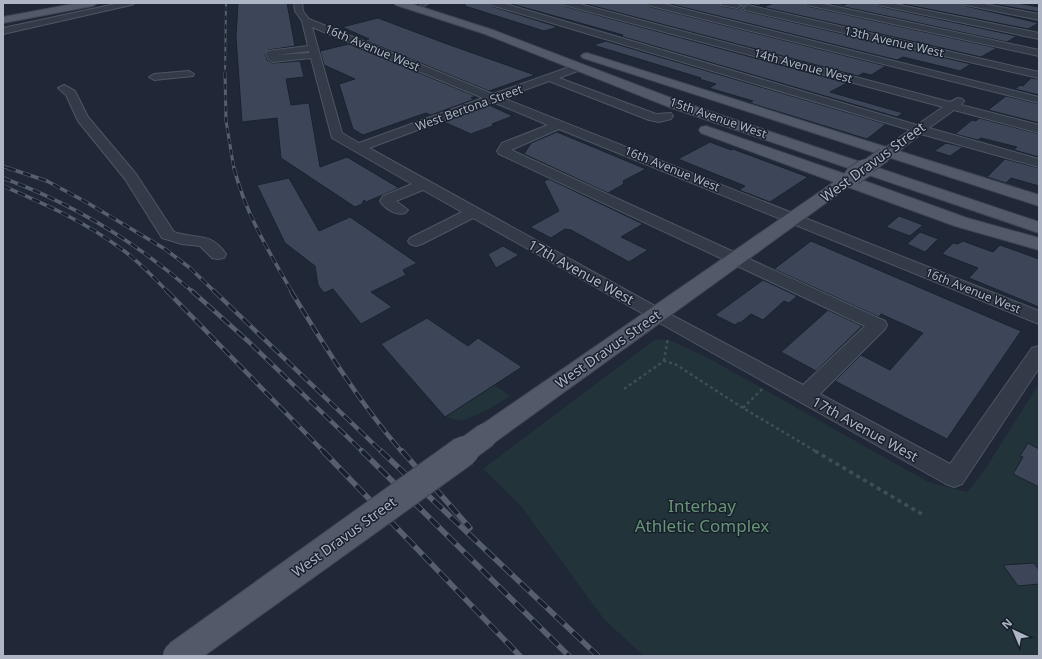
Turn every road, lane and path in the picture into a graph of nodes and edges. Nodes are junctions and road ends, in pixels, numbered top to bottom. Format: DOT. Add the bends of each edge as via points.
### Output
graph roads {
  1 [pos="93,3"];
  2 [pos="131,3"];
  3 [pos="298,3"];
  4 [pos="399,3"];
  5 [pos="424,3"];
  6 [pos="494,3"];
  7 [pos="567,3"];
  8 [pos="650,3"];
  9 [pos="724,3"];
  10 [pos="807,3"];
  11 [pos="878,3"];
  12 [pos="966,3"];
  13 [pos="745,6"];
  14 [pos="1039,17"];
  15 [pos="711,19"];
  16 [pos="3,20"];
  17 [pos="306,21"];
  18 [pos="3,31"];
  19 [pos="676,32"];
  20 [pos="1039,36"];
  21 [pos="334,40"];
  22 [pos="1039,43"];
  23 [pos="543,44"];
  24 [pos="314,49"];
  25 [pos="1027,51"];
  26 [pos="1039,54"];
  27 [pos="579,67"];
  28 [pos="1005,67"];
  29 [pos="189,74"];
  30 [pos="1039,75"];
  31 [pos="154,77"];
  32 [pos="550,78"];
  33 [pos="980,85"];
  34 [pos="64,88"];
  35 [pos="495,98"];
  36 [pos="1039,100"];
  37 [pos="951,106"];
  38 [pos="667,116"];
  39 [pos="560,124"];
  40 [pos="1039,129"];
  41 [pos="918,130"];
  42 [pos="359,147"];
  43 [pos="885,154"];
  44 [pos="1039,164"];
  45 [pos="850,178"];
  46 [pos="424,184"];
  47 [pos="1039,201"];
  48 [pos="400,210"];
  49 [pos="473,212"];
  50 [pos="1039,215"];
  51 [pos="793,218"];
  52 [pos="1039,228"];
  53 [pos="416,241"];
  54 [pos="1039,244"];
  55 [pos="218,254"];
  56 [pos="735,259"];
  57 [pos="657,315"];
  58 [pos="1039,318"];
  59 [pos="667,342"];
  60 [pos="1039,353"];
  61 [pos="664,361"];
  62 [pos="764,388"];
  63 [pos="624,389"];
  64 [pos="805,396"];
  65 [pos="743,408"];
  66 [pos="925,516"];
  67 [pos="178,656"];
  1 -- 16 [label="main road"];
  2 -- 18 [label="street"];
  3 -- 17 [label="street" via="299,11"];
  4 -- 27 [label="main road, 15th Avenue West" via="489,32"];
  5 -- 23 [label="main road, 15th Avenue West"];
  6 -- 41 [label="street"];
  7 -- 19 [label="street, 14th Avenue West"];
  8 -- 15 [label="street"];
  9 -- 13 [label="street, 13th Avenue West"];
  10 -- 25 [label="street"];
  11 -- 20 [label="street"];
  12 -- 14 [label="street"];
  13 -- 15 [label="street"];
  13 -- 28 [label="street, 13th Avenue West"];
  15 -- 19 [label="street"];
  15 -- 33 [label="street"];
  17 -- 21 [label="street, 16th Avenue West"];
  17 -- 24 [label="street"];
  19 -- 37 [label="street, 14th Avenue West"];
  21 -- 24 [label="street"];
  21 -- 35 [label="street, 16th Avenue West"];
  22 -- 25 [label="street, West Dravus Street"];
  23 -- 43 [label="main road"];
  23 -- 50 [label="main road, 15th Avenue West" via="716,108"];
  24 -- 42 [label="street, 17th Avenue West" via="336,134"];
  25 -- 26 [label="street"];
  25 -- 28 [label="street, West Dravus Street"];
  27 -- 32 [label="street, West Bertona Street"];
  27 -- 38 [label="main road" via="596,81 646,108"];
  27 -- 52 [label="main road, 15th Avenue West" via="674,104"];
  28 -- 30 [label="street, 13th Avenue West"];
  28 -- 33 [label="street, West Dravus Street"];
  29 -- 31 [label="street"];
  32 -- 35 [label="street, West Bertona Street"];
  32 -- 38 [label="street" via="653,117"];
  33 -- 36 [label="street"];
  33 -- 37 [label="street, West Dravus Street"];
  34 -- 55 [label="street" via="72,93 82,118 131,177 168,235 185,240 204,241 212,245"];
  35 -- 39 [label="street, 16th Avenue West"];
  35 -- 42 [label="street, West Bertona Street"];
  37 -- 40 [label="street, 14th Avenue West"];
  37 -- 41 [label="street, West Dravus Street"];
  38 -- 45 [label="main road"];
  39 -- 51 [label="street, 16th Avenue West"];
  39 -- 56 [label="street" via="507,146 504,151"];
  41 -- 43 [label="street, West Dravus Street"];
  41 -- 44 [label="street"];
  42 -- 46 [label="street, 17th Avenue West"];
  43 -- 45 [label="main road, West Dravus Street, bridge"];
  43 -- 47 [label="main road"];
  45 -- 51 [label="main road, West Dravus Street"];
  45 -- 54 [label="main road" via="961,222"];
  46 -- 48 [label="street" via="388,199 387,202"];
  46 -- 49 [label="street, 17th Avenue West"];
  49 -- 53 [label="street"];
  49 -- 57 [label="street, 17th Avenue West"];
  51 -- 56 [label="main road, West Dravus Street"];
  51 -- 58 [label="street, 16th Avenue West"];
  56 -- 57 [label="main road, West Dravus Street"];
  56 -- 64 [label="street" via="878,325"];
  57 -- 64 [label="street, 17th Avenue West"];
  57 -- 67 [label="main road, West Dravus Street, bridge"];
  59 -- 61 [label="path"];
  60 -- 64 [label="street, 17th Avenue West" via="954,477"];
  61 -- 63 [label="path"];
  61 -- 65 [label="path" via="675,364"];
  62 -- 65 [label="path"];
  65 -- 66 [label="path"];
}
